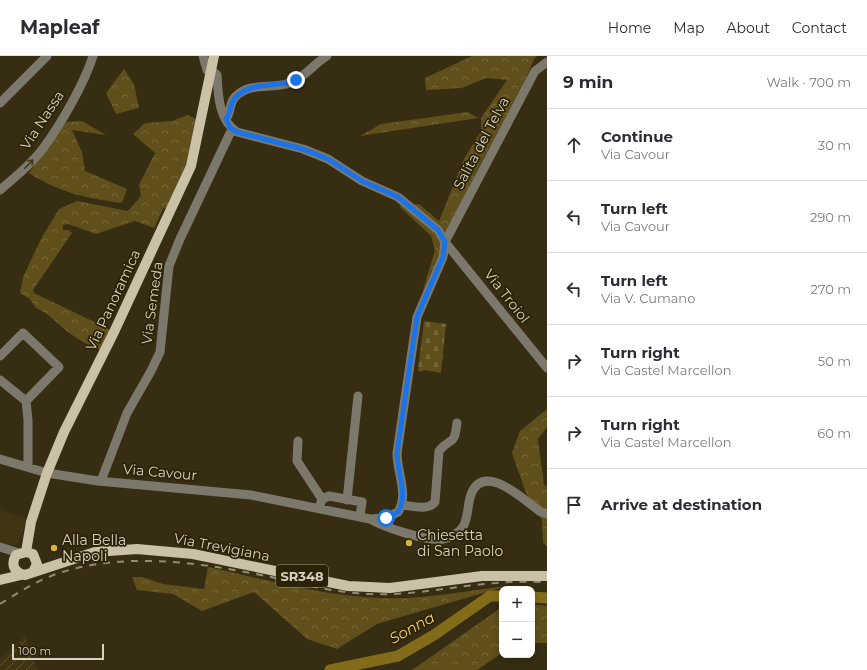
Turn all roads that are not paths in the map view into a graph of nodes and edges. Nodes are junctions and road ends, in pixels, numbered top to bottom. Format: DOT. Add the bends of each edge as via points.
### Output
graph roads {
  1 [pos="47,56"];
  2 [pos="93,56"];
  3 [pos="203,56"];
  4 [pos="214,56"];
  5 [pos="326,56"];
  6 [pos="547,62"];
  7 [pos="211,70"];
  8 [pos="0,103"];
  9 [pos="226,119"];
  10 [pos="232,129"];
  11 [pos="0,190"];
  12 [pos="445,242"];
  13 [pos="0,356"];
  14 [pos="547,368"];
  15 [pos="0,380"];
  16 [pos="358,396"];
  17 [pos="26,401"];
  18 [pos="457,423"];
  19 [pos="298,441"];
  20 [pos="0,459"];
  21 [pos="28,467"];
  22 [pos="47,473"];
  23 [pos="101,481"];
  24 [pos="347,500"];
  25 [pos="321,504"];
  26 [pos="402,505"];
  27 [pos="547,514"];
  28 [pos="360,516"];
  29 [pos="370,519"];
  30 [pos="1,548"];
  31 [pos="20,555"];
  32 [pos="37,560"];
  33 [pos="59,563"];
  34 [pos="33,572"];
  35 [pos="21,574"];
  36 [pos="0,575"];
  37 [pos="547,576"];
  38 [pos="0,580"];
  1 -- 8 [label="street"];
  11 -- 2 [label="street, Via Nassa, one-way" via="44,148"];
  3 -- 7 [label="street" via="207,70"];
  4 -- 7 [label="main road, Via Panoramica"];
  5 -- 9 [label="street" via="296,80 244,90 235,97"];
  6 -- 12 [label="street, Salita del Telva" via="534,71"];
  7 -- 9 [label="street" via="217,75 218,95"];
  7 -- 22 [label="main road, Via Panoramica" via="191,166 114,332 64,432"];
  9 -- 10 [label="street"];
  10 -- 12 [label="street, Via Troiol" via="303,149 328,159 362,181 398,197 438,230"];
  10 -- 23 [label="street, Via Semeda" via="169,266 160,352 127,413"];
  12 -- 14 [label="street, Via Troiol"];
  12 -- 26 [label="street" via="443,257 417,317 397,453 404,499"];
  13 -- 17 [label="street" via="23,333 59,367"];
  15 -- 17 [label="street"];
  16 -- 24 [label="street"];
  17 -- 21 [label="street"];
  18 -- 26 [label="street" via="452,441 439,451 433,505"];
  19 -- 25 [label="street" via="297,462"];
  20 -- 21 [label="street, Via Cavour"];
  21 -- 22 [label="street, Via Cavour"];
  22 -- 23 [label="street, Via Cavour"];
  22 -- 31 [label="main road, Via Panoramica"];
  23 -- 25 [label="street, Via Cavour"];
  24 -- 25 [label="street, Via Cavour" via="329,496"];
  24 -- 28 [label="street, Via Cavour" via="362,502"];
  25 -- 28 [label="street, Via Cavour"];
  26 -- 29 [label="street, Via Cavour" via="393,516"];
  27 -- 29 [label="street" via="509,487 487,482 480,483 472,492 464,526 452,536 441,540 381,526"];
  28 -- 29 [label="street, Via Cavour"];
  30 -- 31 [label="street, Via Trevigiana"];
  31 -- 32 [label="main road, Via Trevigiana" via="33,554"];
  31 -- 35 [label="main road" via="16,571"];
  31 -- 36 [label="main road"];
  32 -- 33 [label="main road, Via Trevigiana / SR348"];
  32 -- 34 [label="main road"];
  33 -- 34 [label="main road, Via Trevigiana / SR348"];
  33 -- 37 [label="main road, Via Trevigiana / SR348" via="95,552 160,550 369,588 390,588 482,576"];
  34 -- 35 [label="main road, Via Trevigiana"];
  35 -- 38 [label="main road, Via Trevigiana"];
}
